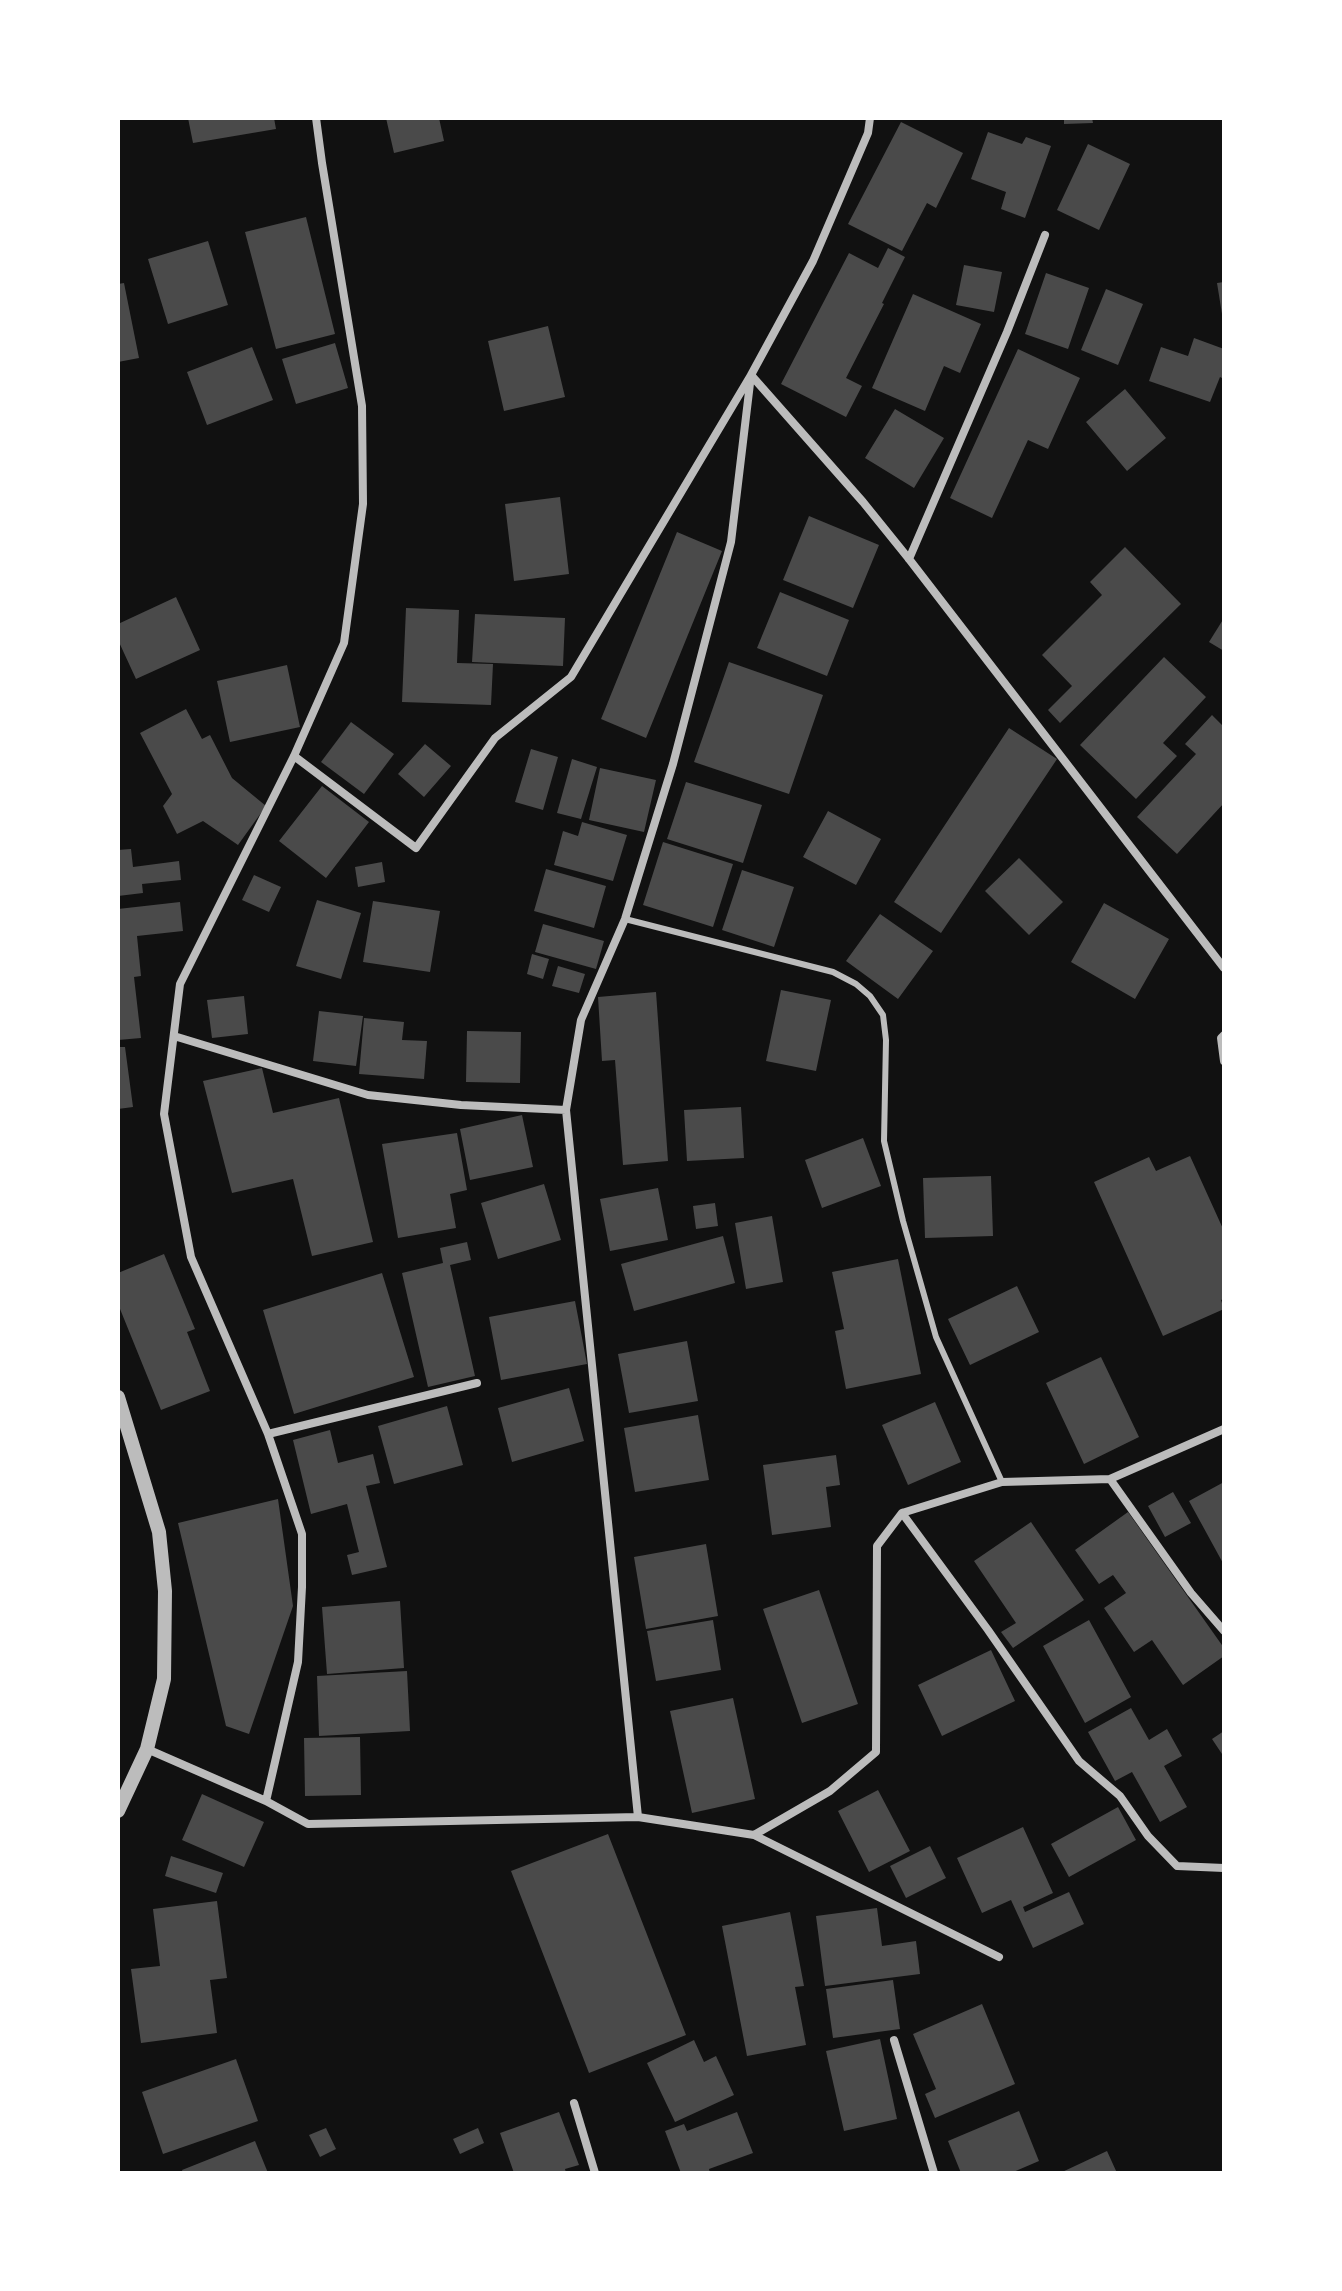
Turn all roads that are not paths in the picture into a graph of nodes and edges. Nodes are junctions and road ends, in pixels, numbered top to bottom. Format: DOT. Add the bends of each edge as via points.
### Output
graph roads {
  1 [pos="316,118"];
  2 [pos="870,118"];
  3 [pos="1045,235"];
  4 [pos="751,375"];
  5 [pos="909,559"];
  6 [pos="294,756"];
  7 [pos="625,919"];
  8 [pos="1224,968"];
  9 [pos="1224,1035"];
  10 [pos="174,1036"];
  11 [pos="1224,1061"];
  12 [pos="566,1110"];
  13 [pos="477,1383"];
  14 [pos="118,1397"];
  15 [pos="1224,1429"];
  16 [pos="268,1434"];
  17 [pos="1110,1479"];
  18 [pos="1002,1482"];
  19 [pos="902,1513"];
  20 [pos="1224,1631"];
  21 [pos="147,1749"];
  22 [pos="266,1801"];
  23 [pos="118,1811"];
  24 [pos="638,1817"];
  25 [pos="754,1835"];
  26 [pos="1224,1868"];
  27 [pos="999,1957"];
  28 [pos="894,2040"];
  29 [pos="574,2103"];
  30 [pos="595,2173"];
  31 [pos="934,2173"];
  1 -- 6 [label="street" via="362,406 363,504 344,643"];
  2 -- 4 [label="street" via="813,261"];
  3 -- 5 [label="street"];
  4 -- 5 [label="street"];
  4 -- 6 [label="street" via="571,677 495,738 416,848"];
  4 -- 7 [label="street" via="731,542 673,764"];
  5 -- 8 [label="street"];
  6 -- 10 [label="street" via="180,984"];
  7 -- 12 [label="street" via="581,1020"];
  7 -- 18 [label="lane" via="833,972 870,996 883,1015 884,1141 903,1221 936,1337"];
  9 -- 11 [label="street"];
  10 -- 12 [label="street" via="368,1095"];
  10 -- 16 [label="street" via="164,1114 191,1257"];
  12 -- 24 [label="street"];
  13 -- 16 [label="street"];
  14 -- 21 [label="street" via="159,1532 165,1591 164,1679"];
  15 -- 17 [label="street"];
  16 -- 22 [label="street" via="302,1534 302,1587 298,1662"];
  17 -- 18 [label="street"];
  17 -- 20 [label="street"];
  18 -- 19 [label="street"];
  19 -- 25 [label="street" via="877,1546 876,1752 830,1791"];
  19 -- 26 [label="street" via="1079,1761 1120,1796 1177,1866"];
  21 -- 22 [label="street"];
  21 -- 23 [label="street"];
  22 -- 24 [label="street" via="308,1824"];
  24 -- 25 [label="street"];
  25 -- 27 [label="street"];
  28 -- 31 [label="street"];
  29 -- 30 [label="street"];
}
